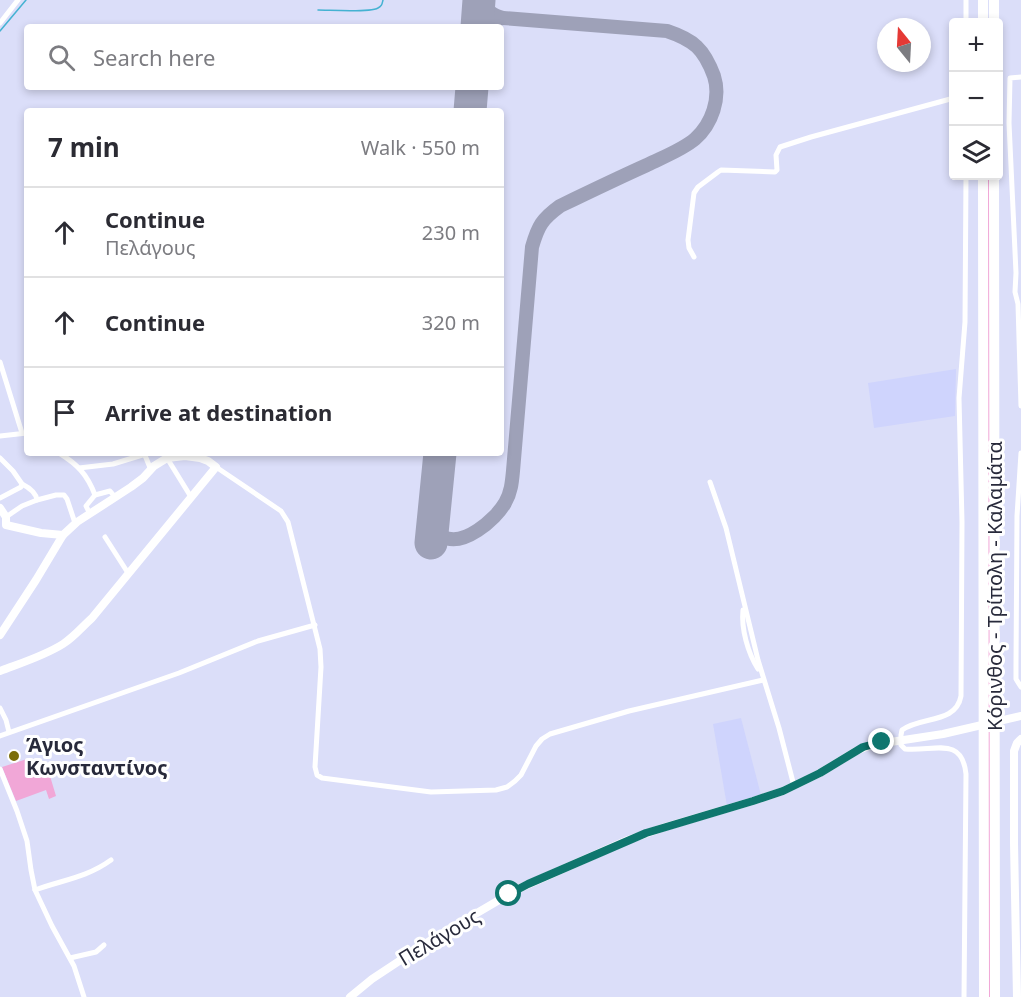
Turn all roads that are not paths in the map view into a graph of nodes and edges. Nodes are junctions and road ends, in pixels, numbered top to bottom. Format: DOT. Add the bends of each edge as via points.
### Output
graph roads {
  1 [pos="18,0"];
  2 [pos="966,0"];
  3 [pos="983,0"];
  4 [pos="994,0"];
  5 [pos="966,18"];
  6 [pos="983,18"];
  7 [pos="994,18"];
  8 [pos="0,23"];
  9 [pos="1021,77"];
  10 [pos="949,99"];
  11 [pos="966,180"];
  12 [pos="983,180"];
  13 [pos="994,180"];
  14 [pos="694,257"];
  15 [pos="0,362"];
  16 [pos="988,372"];
  17 [pos="977,387"];
  18 [pos="1000,405"];
  19 [pos="1021,406"];
  20 [pos="24,430"];
  21 [pos="24,433"];
  22 [pos="0,436"];
  23 [pos="1021,453"];
  24 [pos="65,456"];
  25 [pos="139,456"];
  26 [pos="147,456"];
  27 [pos="0,458"];
  28 [pos="167,458"];
  29 [pos="216,467"];
  30 [pos="79,468"];
  31 [pos="151,470"];
  32 [pos="999,477"];
  33 [pos="710,482"];
  34 [pos="22,484"];
  35 [pos="95,495"];
  36 [pos="115,496"];
  37 [pos="191,497"];
  38 [pos="0,498"];
  39 [pos="37,500"];
  40 [pos="0,508"];
  41 [pos="90,514"];
  42 [pos="994,515"];
  43 [pos="75,523"];
  44 [pos="4,524"];
  45 [pos="63,535"];
  46 [pos="105,537"];
  47 [pos="128,573"];
  48 [pos="315,625"];
  49 [pos="0,635"];
  50 [pos="0,671"];
  51 [pos="763,680"];
  52 [pos="1021,687"];
  53 [pos="0,708"];
  54 [pos="1021,716"];
  55 [pos="9,732"];
  56 [pos="0,736"];
  57 [pos="901,739"];
  58 [pos="1021,739"];
  59 [pos="0,769"];
  60 [pos="794,786"];
  61 [pos="1018,859"];
  62 [pos="111,860"];
  63 [pos="35,890"];
  64 [pos="104,945"];
  65 [pos="70,958"];
  66 [pos="84,997"];
  67 [pos="350,997"];
  68 [pos="964,997"];
  69 [pos="984,997"];
  70 [pos="995,997"];
  71 [pos="1017,997"];
  1 -- 8 [label="street"];
  2 -- 5 [label="street"];
  3 -- 6 [label="highway"];
  4 -- 7 [label="highway"];
  9 -- 19 [label="street" via="1010,78 1009,123"];
  10 -- 14 [label="street" via="780,147 775,172 719,171 694,193 688,240"];
  11 -- 57 [label="street" via="959,398 961,696 952,711 904,728"];
  12 -- 16 [label="highway, Κόρινθος - Τρίπολη - Καλαμάτα"];
  13 -- 16 [label="highway, Κόρινθος - Τρίπολη - Καλαμάτα"];
  15 -- 20 [label="street"];
  16 -- 17 [label="highway"];
  16 -- 18 [label="highway"];
  16 -- 42 [label="highway, Κόρινθος - Τρίπολη - Καλαμάτα"];
  16 -- 69 [label="highway, Κόρινθος - Τρίπολη - Καλαμάτα" via="981,474"];
  21 -- 22 [label="street"];
  23 -- 52 [label="street" via="1016,679"];
  24 -- 30 [label="street"];
  25 -- 30 [label="street"];
  26 -- 31 [label="street"];
  27 -- 34 [label="street"];
  28 -- 29 [label="street" via="206,459"];
  28 -- 31 [label="street"];
  28 -- 37 [label="street"];
  29 -- 37 [label="street"];
  29 -- 48 [label="street" via="286,518"];
  30 -- 35 [label="street"];
  31 -- 36 [label="street"];
  32 -- 42 [label="highway"];
  33 -- 51 [label="street" via="726,528"];
  34 -- 38 [label="street"];
  34 -- 39 [label="street"];
  35 -- 36 [label="street" via="110,491"];
  35 -- 41 [label="street" via="86,506"];
  36 -- 41 [label="street"];
  37 -- 47 [label="street"];
  39 -- 43 [label="street" via="65,496"];
  39 -- 44 [label="street" via="22,506"];
  40 -- 44 [label="street"];
  41 -- 43 [label="street"];
  42 -- 70 [label="highway, Κόρινθος - Τρίπολη - Καλαμάτα"];
  43 -- 45 [label="street"];
  44 -- 45 [label="street"];
  45 -- 49 [label="street"];
  46 -- 47 [label="street"];
  47 -- 50 [label="street" via="92,618 63,644"];
  48 -- 51 [label="street" via="321,659 315,770 322,778 340,781 431,792 502,789 518,778 536,747 550,734"];
  48 -- 55 [label="street"];
  51 -- 60 [label="street"];
  53 -- 55 [label="street"];
  54 -- 57 [label="street, Πελάγους"];
  55 -- 56 [label="street"];
  57 -- 60 [label="street, Πελάγους" via="863,747"];
  57 -- 68 [label="street" via="905,749 952,749 965,763"];
  58 -- 61 [label="street" via="1014,751"];
  59 -- 63 [label="street" via="27,841"];
  60 -- 67 [label="street, Πελάγους" via="628,840 518,889 423,945"];
  61 -- 71 [label="street"];
  62 -- 63 [label="street" via="71,880"];
  63 -- 65 [label="street"];
  64 -- 65 [label="street" via="96,952"];
  65 -- 66 [label="street"];
}
